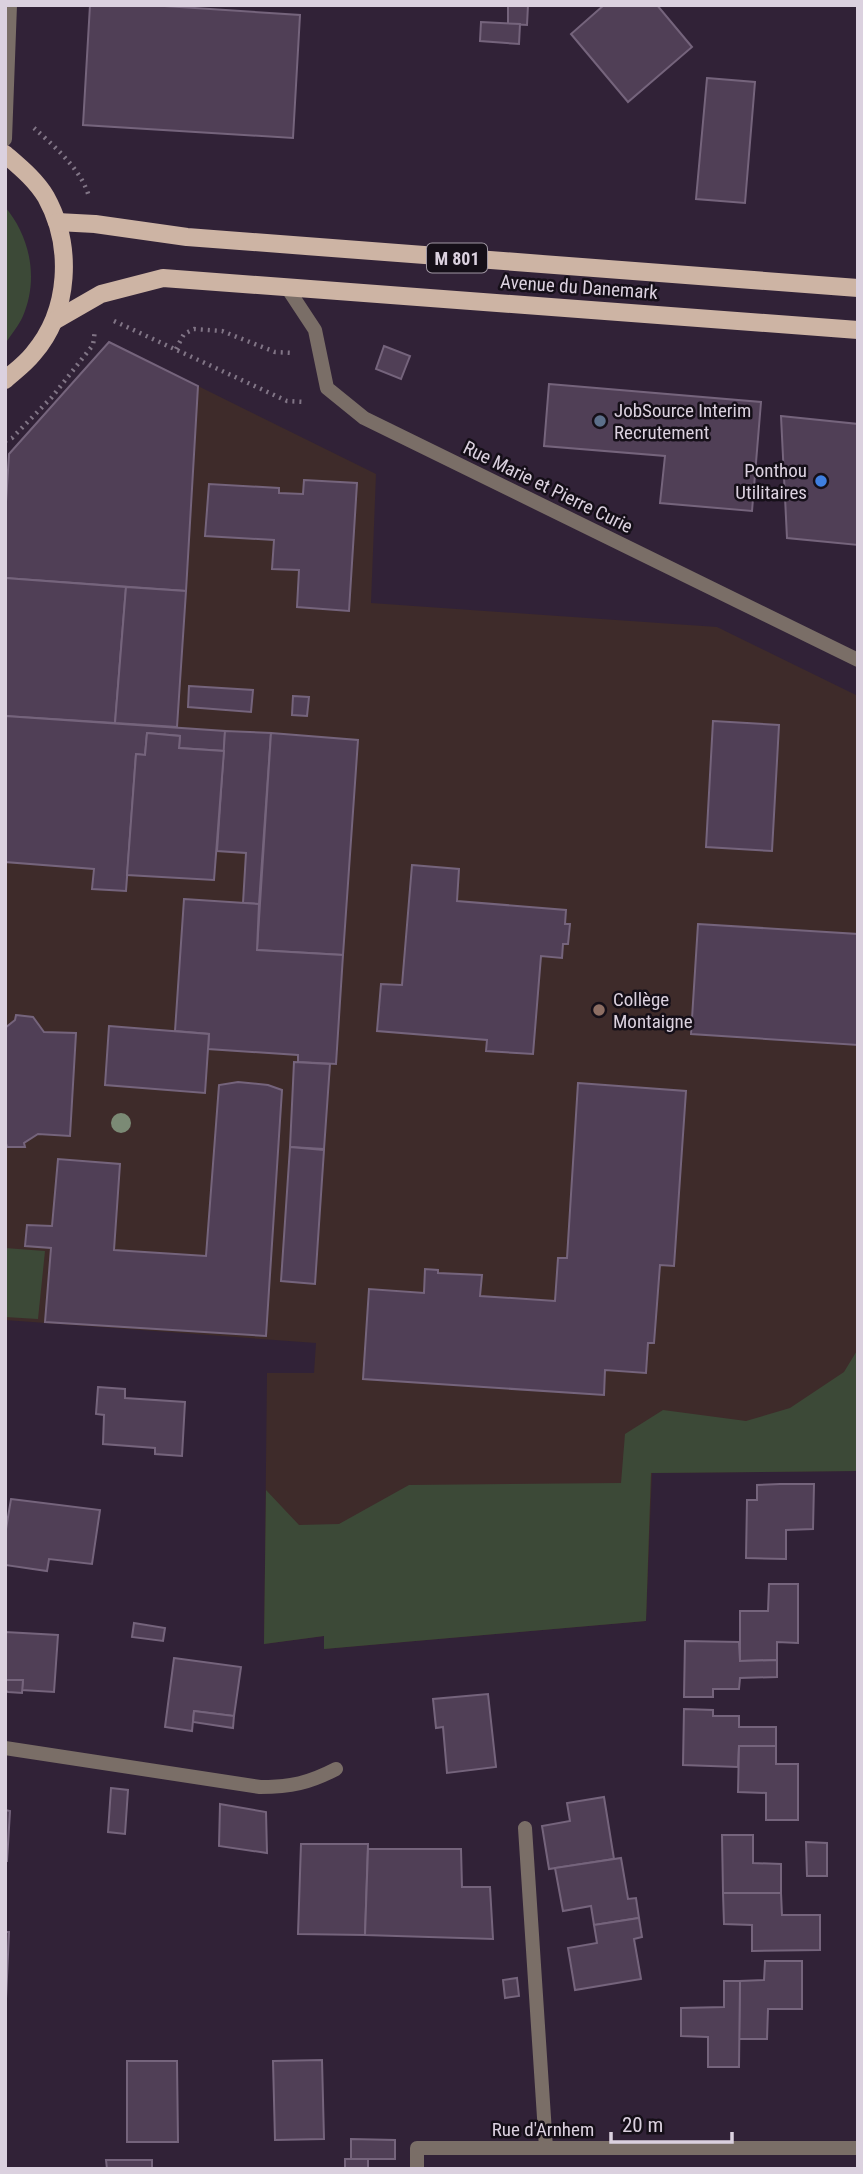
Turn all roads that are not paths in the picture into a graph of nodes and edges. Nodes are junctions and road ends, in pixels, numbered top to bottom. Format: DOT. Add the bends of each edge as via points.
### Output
graph roads {
  1 [pos="10,5"];
  2 [pos="7,37"];
  3 [pos="5,138"];
  4 [pos="5,154"];
  5 [pos="57,222"];
  6 [pos="286,286"];
  7 [pos="858,288"];
  8 [pos="54,321"];
  9 [pos="858,330"];
  10 [pos="5,380"];
  11 [pos="858,660"];
  12 [pos="5,1748"];
  13 [pos="336,1769"];
  14 [pos="525,1828"];
  15 [pos="546,2148"];
  16 [pos="858,2148"];
  17 [pos="417,2169"];
  1 -- 2 [label="street"];
  2 -- 3 [label="street"];
  4 -- 5 [label="main road, M 801" via="45,195"];
  5 -- 7 [label="main road, Avenue du Danemark / M 801" via="187,237"];
  5 -- 8 [label="main road, M 801" via="64,266"];
  6 -- 8 [label="main road, Avenue du Danemark / M 801" via="163,278 101,294"];
  6 -- 9 [label="main road, Avenue du Danemark / M 801"];
  6 -- 11 [label="street, Rue Marie et Pierre Curie" via="315,330 327,388 364,418"];
  8 -- 10 [label="main road, M 801" via="33,354"];
  12 -- 13 [label="street" via="260,1787 312,1782"];
  14 -- 15 [label="street"];
  15 -- 16 [label="street, Rue d'Arnhem"];
  15 -- 17 [label="street, Rue d'Arnhem" via="417,2148"];
}
